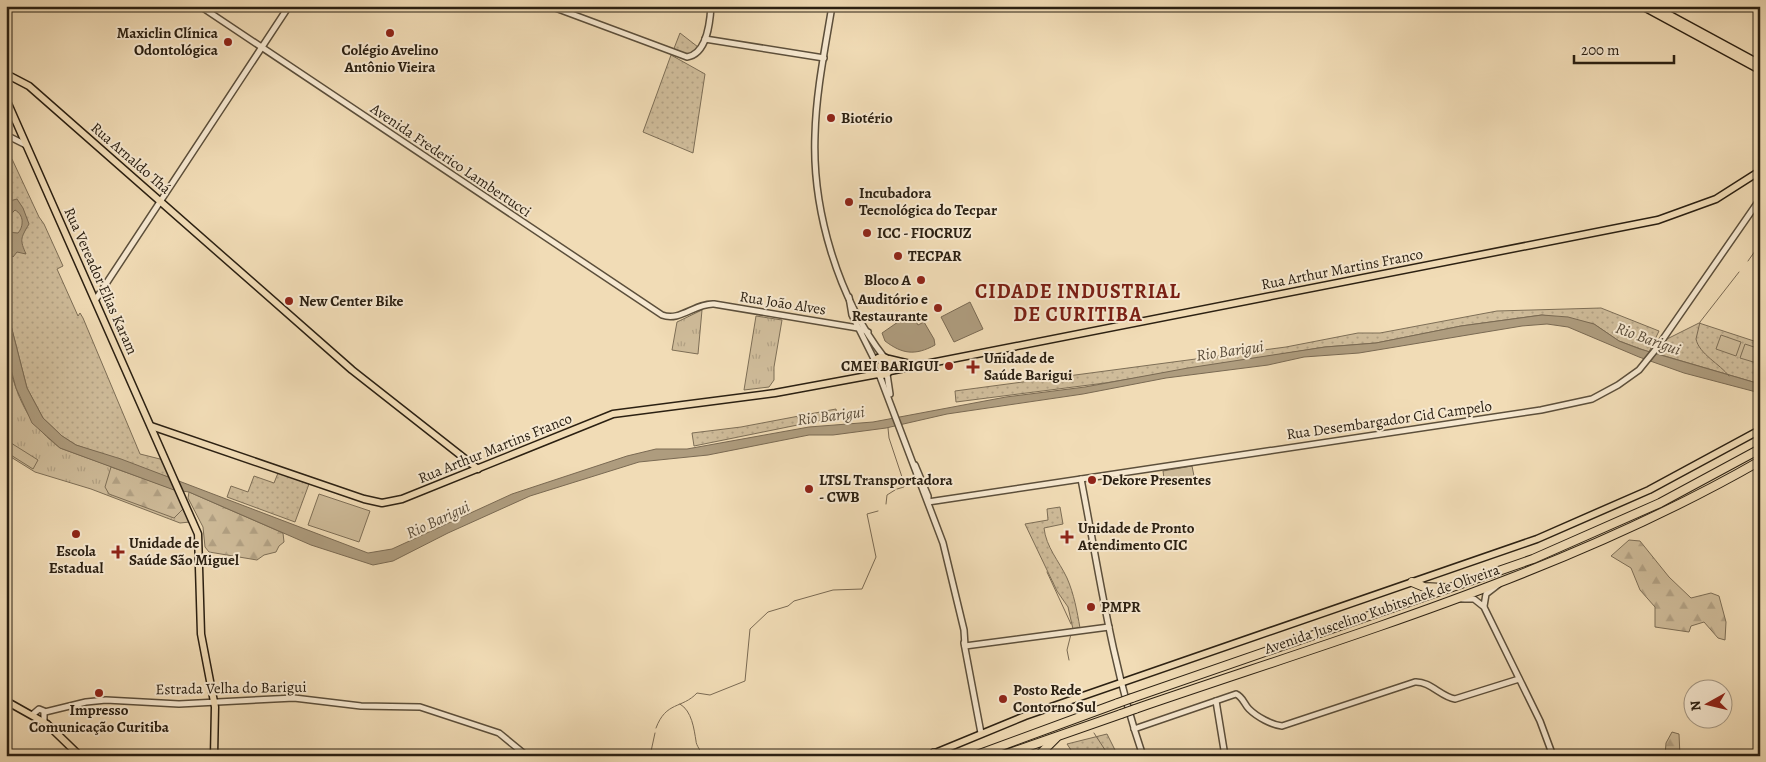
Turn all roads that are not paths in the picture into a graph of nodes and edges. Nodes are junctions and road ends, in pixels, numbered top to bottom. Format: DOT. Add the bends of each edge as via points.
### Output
graph roads {
  1 [pos="200,6"];
  2 [pos="289,6"];
  3 [pos="550,6"];
  4 [pos="710,6"];
  5 [pos="832,6"];
  6 [pos="1642,6"];
  7 [pos="1654,6"];
  8 [pos="705,39"];
  9 [pos="262,48"];
  10 [pos="824,58"];
  11 [pos="1760,64"];
  12 [pos="1760,70"];
  13 [pos="6,74"];
  14 [pos="6,99"];
  15 [pos="22,131"];
  16 [pos="8,136"];
  17 [pos="28,146"];
  18 [pos="1760,171"];
  19 [pos="1760,199"];
  20 [pos="160,201"];
  21 [pos="848,294"];
  22 [pos="96,299"];
  23 [pos="692,309"];
  24 [pos="858,328"];
  25 [pos="868,332"];
  26 [pos="887,358"];
  27 [pos="874,362"];
  28 [pos="919,364"];
  29 [pos="888,373"];
  30 [pos="878,374"];
  31 [pos="856,376"];
  32 [pos="891,405"];
  33 [pos="151,426"];
  34 [pos="1760,430"];
  35 [pos="167,432"];
  36 [pos="158,441"];
  37 [pos="1760,449"];
  38 [pos="1760,461"];
  39 [pos="478,468"];
  40 [pos="1081,479"];
  41 [pos="928,502"];
  42 [pos="1504,581"];
  43 [pos="1412,582"];
  44 [pos="1453,588"];
  45 [pos="1449,600"];
  46 [pos="1484,607"];
  47 [pos="1109,627"];
  48 [pos="966,646"];
  49 [pos="1519,679"];
  50 [pos="1121,682"];
  51 [pos="6,700"];
  52 [pos="1216,701"];
  53 [pos="215,702"];
  54 [pos="45,712"];
  55 [pos="32,715"];
  56 [pos="44,721"];
  57 [pos="1134,729"];
  58 [pos="981,733"];
  59 [pos="1060,734"];
  60 [pos="931,755"];
  61 [pos="80,756"];
  62 [pos="214,756"];
  63 [pos="527,756"];
  64 [pos="974,756"];
  65 [pos="1001,756"];
  66 [pos="1038,756"];
  67 [pos="1143,756"];
  68 [pos="1225,756"];
  69 [pos="1553,756"];
  1 -- 9 [label="street, Avenida Frederico Lambertucci"];
  2 -- 9 [label="street"];
  3 -- 8 [label="street" via="676,55 690,57 698,52"];
  4 -- 8 [label="street"];
  5 -- 10 [label="street"];
  6 -- 12 [label="main road"];
  7 -- 11 [label="main road"];
  8 -- 10 [label="street"];
  9 -- 20 [label="street"];
  9 -- 23 [label="street, Avenida Frederico Lambertucci" via="655,311 670,317"];
  10 -- 21 [label="street" via="815,126 816,173 826,235"];
  13 -- 20 [label="main road, Rua Arnaldo Thá" via="29,86"];
  14 -- 15 [label="main road, Rua Vereador Elias Karam"];
  15 -- 16 [label="street" via="18,136"];
  15 -- 17 [label="main road, Rua Vereador Elias Karam"];
  16 -- 17 [label="street"];
  17 -- 22 [label="main road, Rua Vereador Elias Karam"];
  18 -- 28 [label="main road, Rua Arthur Martins Franco" via="1716,199 1658,220"];
  19 -- 40 [label="street, Rua Desembargador Cid Campelo" via="1656,350 1626,380 1604,393 1566,405"];
  20 -- 22 [label="street"];
  20 -- 39 [label="main road, Rua Arnaldo Thá" via="358,375"];
  21 -- 24 [label="street" via="850,312"];
  21 -- 25 [label="street"];
  22 -- 33 [label="main road, Rua Vereador Elias Karam"];
  23 -- 24 [label="street, Rua João Alves" via="714,304"];
  24 -- 25 [label="street, Rua João Alves"];
  24 -- 27 [label="street"];
  25 -- 26 [label="street"];
  26 -- 27 [label="main road"];
  26 -- 28 [label="main road, Rua Arthur Martins Franco" via="902,364"];
  26 -- 29 [label="main road" via="891,364"];
  27 -- 30 [label="main road"];
  27 -- 31 [label="main road, Rua Arthur Martins Franco" via="868,370"];
  28 -- 29 [label="main road, Rua Arthur Martins Franco"];
  29 -- 30 [label="main road"];
  29 -- 32 [label="street"];
  30 -- 31 [label="main road, Rua Arthur Martins Franco"];
  30 -- 32 [label="street"];
  31 -- 39 [label="main road, Rua Arthur Martins Franco" via="775,393 620,413"];
  32 -- 41 [label="street"];
  33 -- 35 [label="main road, Rua Arthur Martins Franco"];
  33 -- 36 [label="main road, Rua Vereador Elias Karam"];
  34 -- 43 [label="main road" via="1592,516"];
  35 -- 36 [label="main road" via="161,434"];
  35 -- 39 [label="main road, Rua Arthur Martins Franco" via="375,502 398,500"];
  36 -- 53 [label="main road, Rua Vereador Elias Karam" via="199,538 200,634"];
  37 -- 44 [label="highway, Avenida Juscelino Kubitschek de Oliveira" via="1612,526"];
  38 -- 42 [label="highway, Avenida Juscelino Kubitschek de Oliveira" via="1640,525"];
  40 -- 41 [label="street, Rua Desembargador Cid Campelo"];
  40 -- 47 [label="street"];
  41 -- 48 [label="street" via="946,553"];
  42 -- 45 [label="highway, Avenida Juscelino Kubitschek de Oliveira"];
  42 -- 46 [label="street" via="1486,594"];
  43 -- 44 [label="highway" via="1424,588"];
  43 -- 50 [label="main road"];
  44 -- 64 [label="highway, Avenida Juscelino Kubitschek de Oliveira, bridge"];
  45 -- 46 [label="street" via="1470,598"];
  45 -- 59 [label="highway, Avenida Juscelino Kubitschek de Oliveira, bridge"];
  46 -- 49 [label="street"];
  47 -- 48 [label="street"];
  47 -- 50 [label="street"];
  48 -- 58 [label="street"];
  49 -- 52 [label="street" via="1455,699 1425,683 1415,682 1282,726 1254,712 1236,694"];
  49 -- 69 [label="street"];
  50 -- 57 [label="street"];
  50 -- 58 [label="main road"];
  51 -- 55 [label="main road"];
  52 -- 57 [label="street"];
  52 -- 68 [label="street"];
  53 -- 54 [label="street, Estrada Velha do Barigui" via="179,704 100,700"];
  53 -- 62 [label="main road, Rua Vereador Elias Karam"];
  53 -- 63 [label="street, Estrada Velha do Barigui" via="301,698 356,705 424,707 499,733"];
  54 -- 55 [label="street, Estrada Velha do Barigui" via="39,709"];
  54 -- 56 [label="street"];
  55 -- 56 [label="main road"];
  56 -- 61 [label="main road"];
  57 -- 67 [label="street"];
  58 -- 60 [label="main road"];
  59 -- 65 [label="highway, Avenida Juscelino Kubitschek de Oliveira"];
  59 -- 66 [label="highway"];
}
